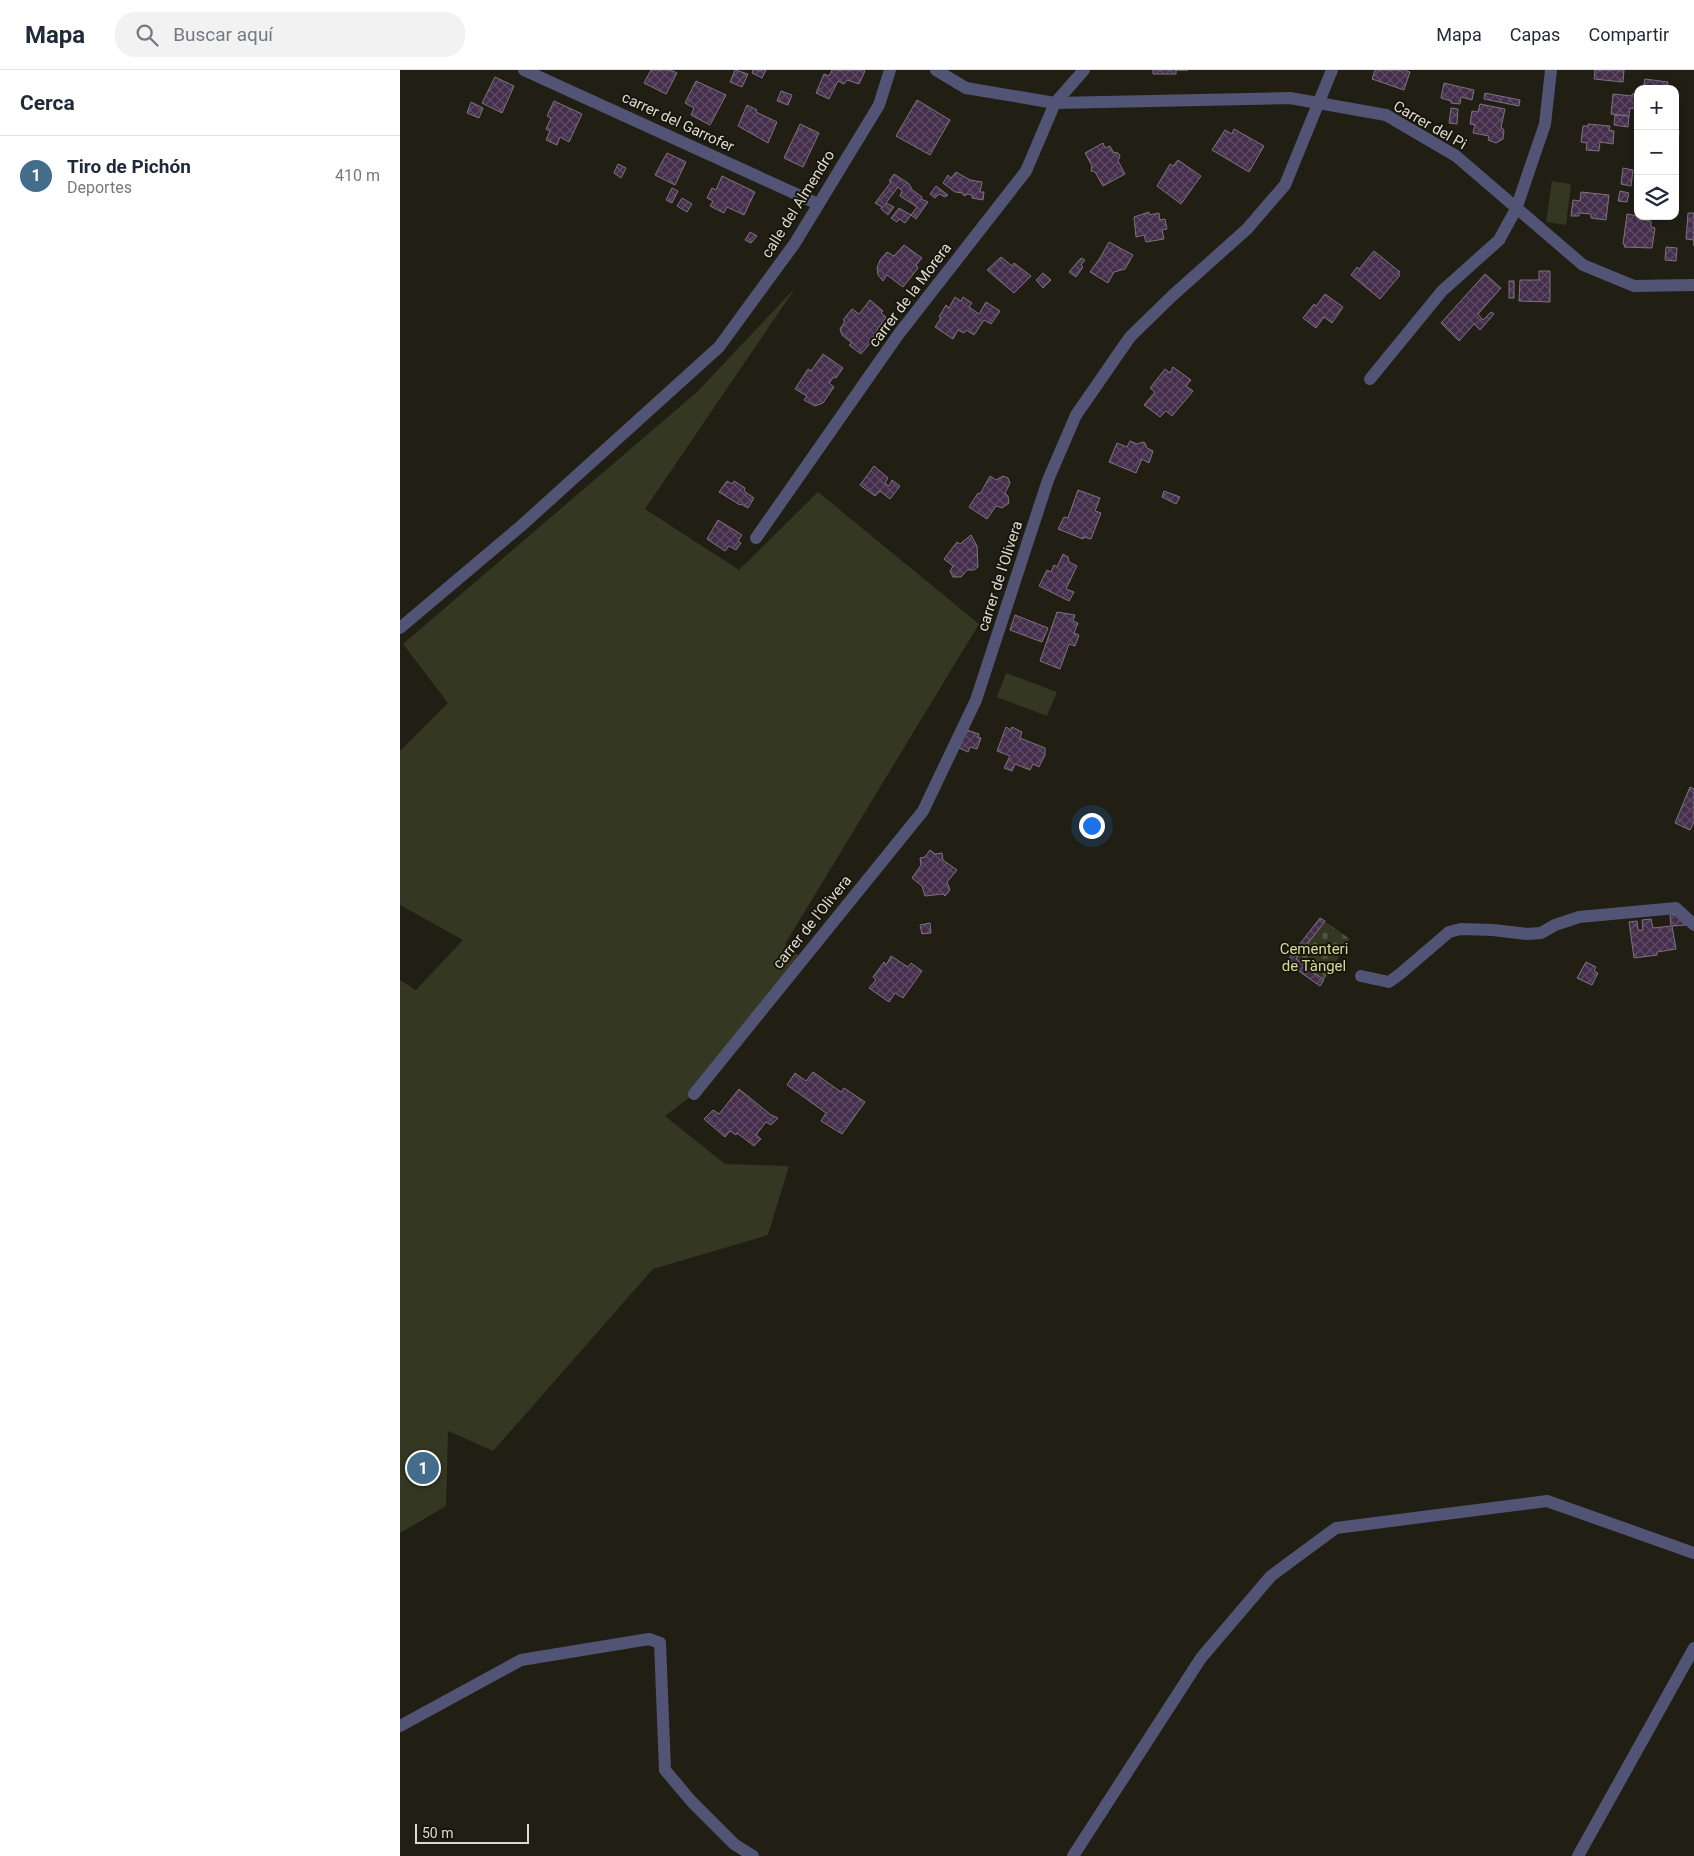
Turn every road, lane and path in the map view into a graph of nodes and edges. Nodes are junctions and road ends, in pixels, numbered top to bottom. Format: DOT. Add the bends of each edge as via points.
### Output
graph roads {
  1 [pos="524,70"];
  2 [pos="890,70"];
  3 [pos="936,70"];
  4 [pos="1084,70"];
  5 [pos="1332,70"];
  6 [pos="1551,70"];
  7 [pos="1055,103"];
  8 [pos="1319,103"];
  9 [pos="818,204"];
  10 [pos="1516,209"];
  11 [pos="1694,285"];
  12 [pos="1370,379"];
  13 [pos="756,538"];
  14 [pos="400,628"];
  15 [pos="1694,925"];
  16 [pos="1361,976"];
  17 [pos="694,1094"];
  18 [pos="1694,1553"];
  19 [pos="1694,1648"];
  20 [pos="400,1726"];
  21 [pos="753,1856"];
  22 [pos="1073,1856"];
  23 [pos="1578,1856"];
  1 -- 9 [label="street, carrer del Garrofer"];
  2 -- 9 [label="street, calle del Almendro" via="879,105"];
  3 -- 7 [label="street, Carrer del Pi" via="966,88"];
  4 -- 7 [label="street, carrer de la Morera"];
  5 -- 8 [label="street, carrer de l'Olivera"];
  6 -- 10 [label="street" via="1545,124"];
  7 -- 8 [label="street, Carrer del Pi" via="1290,98"];
  7 -- 13 [label="street, carrer de la Morera" via="1026,171 898,335"];
  8 -- 10 [label="street, Carrer del Pi" via="1386,115 1456,156"];
  8 -- 17 [label="street, carrer de l'Olivera" via="1285,185 1247,229 1130,337 1076,415 1048,480 976,700 923,811"];
  9 -- 14 [label="street, calle del Almendro" via="795,243 720,347 521,526"];
  10 -- 11 [label="street, Carrer del Pi" via="1583,265 1634,286"];
  10 -- 12 [label="street" via="1499,240 1442,291"];
  15 -- 16 [label="street" via="1676,908 1579,917 1541,933 1461,929 1449,932 1389,982"];
  18 -- 22 [label="street" via="1547,1501 1336,1528 1271,1576 1201,1658"];
  19 -- 23 [label="street"];
  20 -- 21 [label="street" via="521,1660 649,1639 660,1643 665,1770 734,1844"];
}
